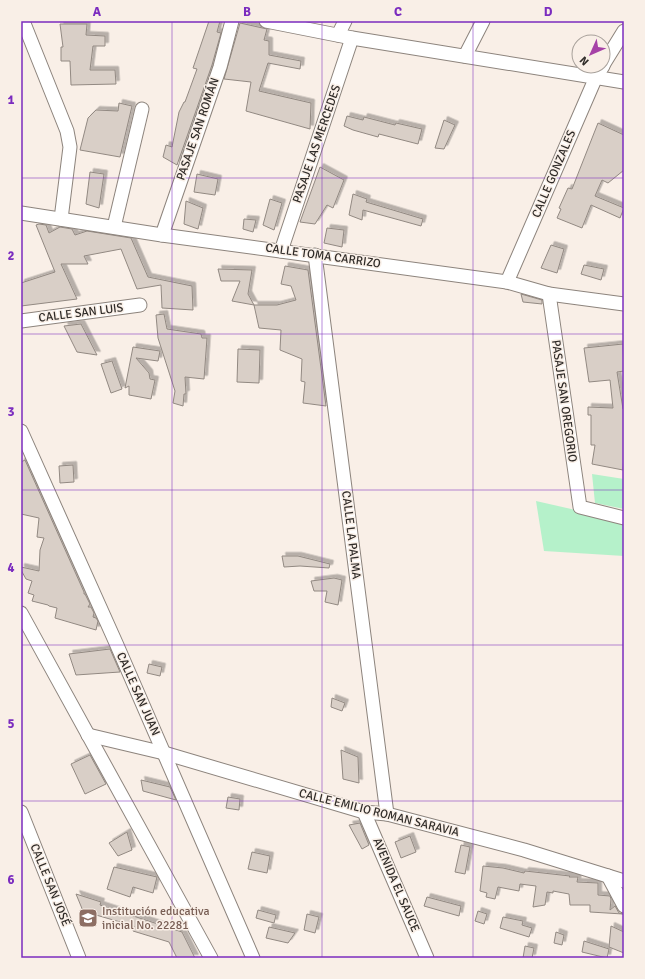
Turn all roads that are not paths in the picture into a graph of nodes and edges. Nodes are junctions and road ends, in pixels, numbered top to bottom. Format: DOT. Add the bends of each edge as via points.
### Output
graph roads {
  1 [pos="23,21"];
  2 [pos="232,21"];
  3 [pos="266,21"];
  4 [pos="345,21"];
  5 [pos="483,21"];
  6 [pos="624,31"];
  7 [pos="338,35"];
  8 [pos="352,38"];
  9 [pos="611,53"];
  10 [pos="465,56"];
  11 [pos="598,74"];
  12 [pos="596,78"];
  13 [pos="624,82"];
  14 [pos="142,109"];
  15 [pos="21,213"];
  16 [pos="61,219"];
  17 [pos="114,227"];
  18 [pos="162,235"];
  19 [pos="281,251"];
  20 [pos="315,255"];
  21 [pos="507,282"];
  22 [pos="549,294"];
  23 [pos="624,304"];
  24 [pos="140,305"];
  25 [pos="21,321"];
  26 [pos="21,431"];
  27 [pos="26,455"];
  28 [pos="624,518"];
  29 [pos="21,613"];
  30 [pos="88,735"];
  31 [pos="164,753"];
  32 [pos="21,812"];
  33 [pos="364,812"];
  34 [pos="387,814"];
  35 [pos="608,876"];
  36 [pos="624,881"];
  37 [pos="624,906"];
  38 [pos="79,958"];
  39 [pos="211,958"];
  40 [pos="253,958"];
  41 [pos="427,958"];
  1 -- 16 [label="street" via="67,131 70,147"];
  2 -- 18 [label="street, PASAJE SAN ROMÁN" via="220,67"];
  3 -- 7 [label="street"];
  4 -- 7 [label="street"];
  5 -- 10 [label="street"];
  6 -- 9 [label="street, CALLE GONZALES"];
  7 -- 8 [label="street"];
  8 -- 10 [label="street"];
  8 -- 19 [label="street, PASAJE LAS MERCEDES"];
  10 -- 12 [label="street"];
  11 -- 12 [label="street, CALLE GONZALES"];
  12 -- 13 [label="street"];
  12 -- 21 [label="street, CALLE GONZALES"];
  14 -- 17 [label="street"];
  15 -- 16 [label="street, CALLE TOMA CARRIZO"];
  16 -- 17 [label="street, CALLE TOMA CARRIZO"];
  17 -- 18 [label="street, CALLE TOMA CARRIZO"];
  18 -- 19 [label="street, CALLE TOMA CARRIZO"];
  19 -- 20 [label="street, CALLE TOMA CARRIZO"];
  20 -- 21 [label="street, CALLE TOMA CARRIZO"];
  20 -- 34 [label="street, CALLE LA PALMA"];
  21 -- 22 [label="street, CALLE TOMA CARRIZO"];
  22 -- 23 [label="street, CALLE TOMA CARRIZO"];
  22 -- 28 [label="street, PASAJE SAN OREGORIO" via="580,507"];
  24 -- 25 [label="street, CALLE SAN LUIS"];
  26 -- 27 [label="street, CALLE SAN JUAN"];
  27 -- 31 [label="street, CALLE SAN JUAN"];
  29 -- 30 [label="street"];
  30 -- 31 [label="street, CALLE EMILIO ROMAN SARAVIA"];
  30 -- 39 [label="street"];
  31 -- 33 [label="street, CALLE EMILIO ROMAN SARAVIA"];
  31 -- 40 [label="street, CALLE SAN JUAN"];
  32 -- 38 [label="street, CALLE SAN JOSÉ"];
  33 -- 34 [label="street, CALLE EMILIO ROMAN SARAVIA"];
  33 -- 41 [label="street, AVENIDA EL SAUCE"];
  34 -- 35 [label="street, CALLE EMILIO ROMAN SARAVIA" via="524,850"];
  35 -- 36 [label="street, CALLE EMILIO ROMAN SARAVIA"];
  35 -- 37 [label="street"];
}
